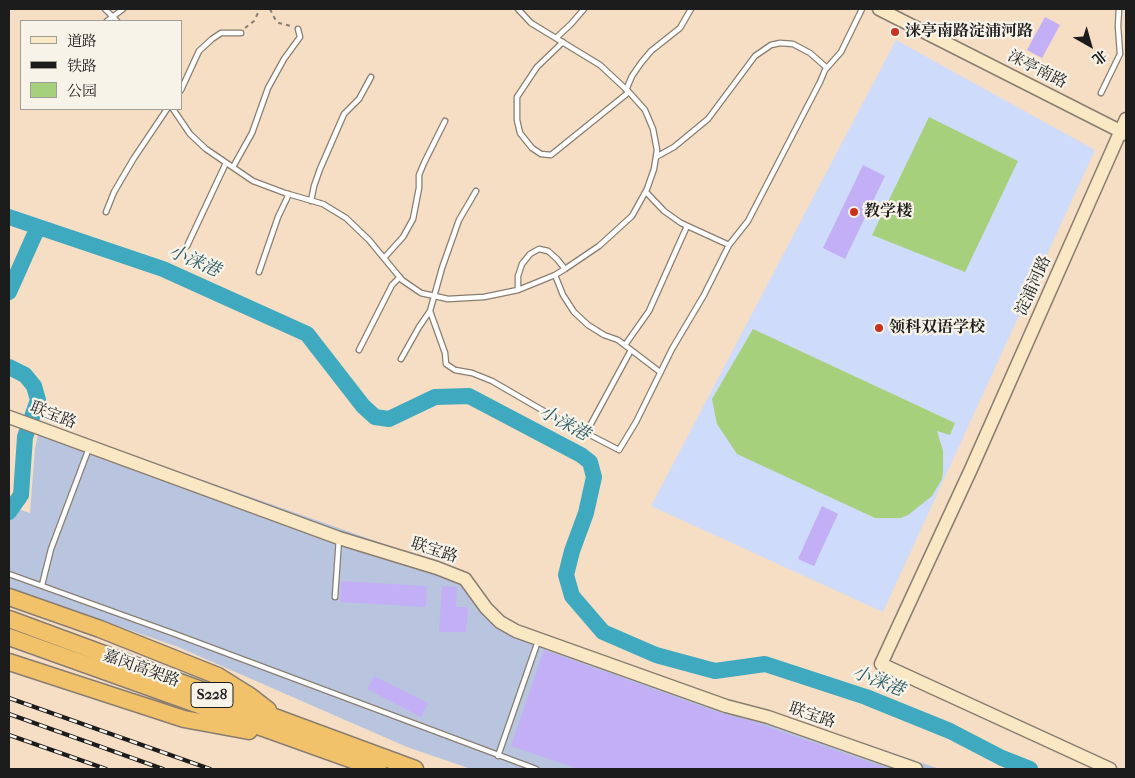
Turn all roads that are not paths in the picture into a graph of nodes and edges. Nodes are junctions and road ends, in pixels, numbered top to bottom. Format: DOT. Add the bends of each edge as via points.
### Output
graph roads {
  1 [pos="105,9"];
  2 [pos="123,9"];
  3 [pos="518,9"];
  4 [pos="584,9"];
  5 [pos="691,9"];
  6 [pos="862,9"];
  7 [pos="879,9"];
  8 [pos="1119,9"];
  9 [pos="113,16"];
  10 [pos="108,20"];
  11 [pos="116,20"];
  12 [pos="298,29"];
  13 [pos="241,33"];
  14 [pos="556,38"];
  15 [pos="563,42"];
  16 [pos="827,68"];
  17 [pos="371,78"];
  18 [pos="182,88"];
  19 [pos="628,91"];
  20 [pos="1101,92"];
  21 [pos="167,110"];
  22 [pos="174,110"];
  23 [pos="445,121"];
  24 [pos="1124,128"];
  25 [pos="656,157"];
  26 [pos="226,163"];
  27 [pos="233,167"];
  28 [pos="476,190"];
  29 [pos="646,192"];
  30 [pos="290,194"];
  31 [pos="311,201"];
  32 [pos="106,212"];
  33 [pos="687,226"];
  34 [pos="728,245"];
  35 [pos="187,246"];
  36 [pos="384,258"];
  37 [pos="565,269"];
  38 [pos="259,272"];
  39 [pos="555,275"];
  40 [pos="400,277"];
  41 [pos="518,290"];
  42 [pos="434,296"];
  43 [pos="430,311"];
  44 [pos="625,345"];
  45 [pos="358,350"];
  46 [pos="631,350"];
  47 [pos="401,359"];
  48 [pos="660,372"];
  49 [pos="11,418"];
  50 [pos="586,433"];
  51 [pos="90,447"];
  52 [pos="339,538"];
  53 [pos="9,574"];
  54 [pos="42,585"];
  55 [pos="9,597"];
  56 [pos="335,597"];
  57 [pos="9,619"];
  58 [pos="9,637"];
  59 [pos="539,640"];
  60 [pos="9,662"];
  61 [pos="278,727"];
  62 [pos="498,756"];
  63 [pos="378,769"];
  64 [pos="415,769"];
  65 [pos="536,769"];
  66 [pos="916,769"];
  67 [pos="1110,769"];
  1 -- 9 [label="lane"];
  2 -- 9 [label="lane"];
  3 -- 14 [label="lane" via="531,23"];
  4 -- 14 [label="lane"];
  5 -- 19 [label="lane" via="680,28 641,63 632,76"];
  6 -- 16 [label="lane" via="841,52"];
  7 -- 24 [label="street, 涞亭南路"];
  8 -- 20 [label="lane" via="1120,54"];
  9 -- 10 [label="lane"];
  9 -- 11 [label="lane"];
  12 -- 27 [label="lane" via="300,37 268,88 252,133"];
  13 -- 18 [label="lane" via="221,33 199,51"];
  14 -- 15 [label="lane"];
  15 -- 19 [label="lane" via="600,65"];
  15 -- 19 [label="lane" via="537,67 517,98 520,133 532,148 541,154 551,155"];
  16 -- 25 [label="lane" via="793,44 770,46 755,56 708,119 674,147"];
  16 -- 34 [label="lane" via="748,221"];
  17 -- 31 [label="lane" via="359,99 344,114 320,169"];
  19 -- 25 [label="lane" via="645,110 653,129"];
  21 -- 32 [label="lane" via="134,158"];
  22 -- 26 [label="lane" via="190,134"];
  23 -- 36 [label="lane" via="419,175 413,219 403,237"];
  24 -- 67 [label="street, 淀浦河路" via="881,664"];
  25 -- 29 [label="lane"];
  26 -- 27 [label="lane"];
  26 -- 35 [label="lane"];
  27 -- 30 [label="lane" via="253,181"];
  28 -- 42 [label="lane" via="459,220"];
  29 -- 33 [label="lane" via="664,211"];
  29 -- 37 [label="lane" via="632,216 600,246"];
  30 -- 31 [label="lane"];
  30 -- 38 [label="lane" via="278,217"];
  31 -- 36 [label="lane" via="346,218"];
  33 -- 34 [label="lane"];
  33 -- 44 [label="lane" via="649,311"];
  34 -- 48 [label="lane"];
  36 -- 40 [label="lane"];
  37 -- 39 [label="lane"];
  37 -- 41 [label="lane" via="548,251 539,249 522,264"];
  39 -- 41 [label="lane"];
  39 -- 44 [label="lane" via="574,312 588,326"];
  40 -- 42 [label="lane" via="421,293"];
  40 -- 45 [label="lane" via="392,285"];
  41 -- 42 [label="lane" via="484,297 448,299"];
  42 -- 43 [label="lane"];
  43 -- 47 [label="lane"];
  43 -- 50 [label="lane" via="446,364 492,381"];
  44 -- 46 [label="lane"];
  46 -- 48 [label="lane"];
  46 -- 50 [label="lane"];
  48 -- 50 [label="lane" via="619,450"];
  49 -- 51 [label="street, 联宝路"];
  51 -- 52 [label="street, 联宝路"];
  51 -- 54 [label="lane" via="51,548"];
  52 -- 56 [label="lane"];
  52 -- 59 [label="street, 联宝路" via="465,579 500,622"];
  53 -- 54 [label="lane"];
  54 -- 62 [label="lane"];
  55 -- 61 [label="highway" via="100,628 218,676 250,696"];
  57 -- 61 [label="highway, 嘉闵高架路 / S228"];
  58 -- 61 [label="highway, 嘉闵高架路 / S228"];
  59 -- 62 [label="lane"];
  59 -- 66 [label="street, 联宝路"];
  60 -- 61 [label="highway" via="184,720 229,728"];
  61 -- 63 [label="highway, 嘉闵高架路 / S228"];
  61 -- 64 [label="highway, 嘉闵高架路 / S228"];
  62 -- 65 [label="lane"];
}
